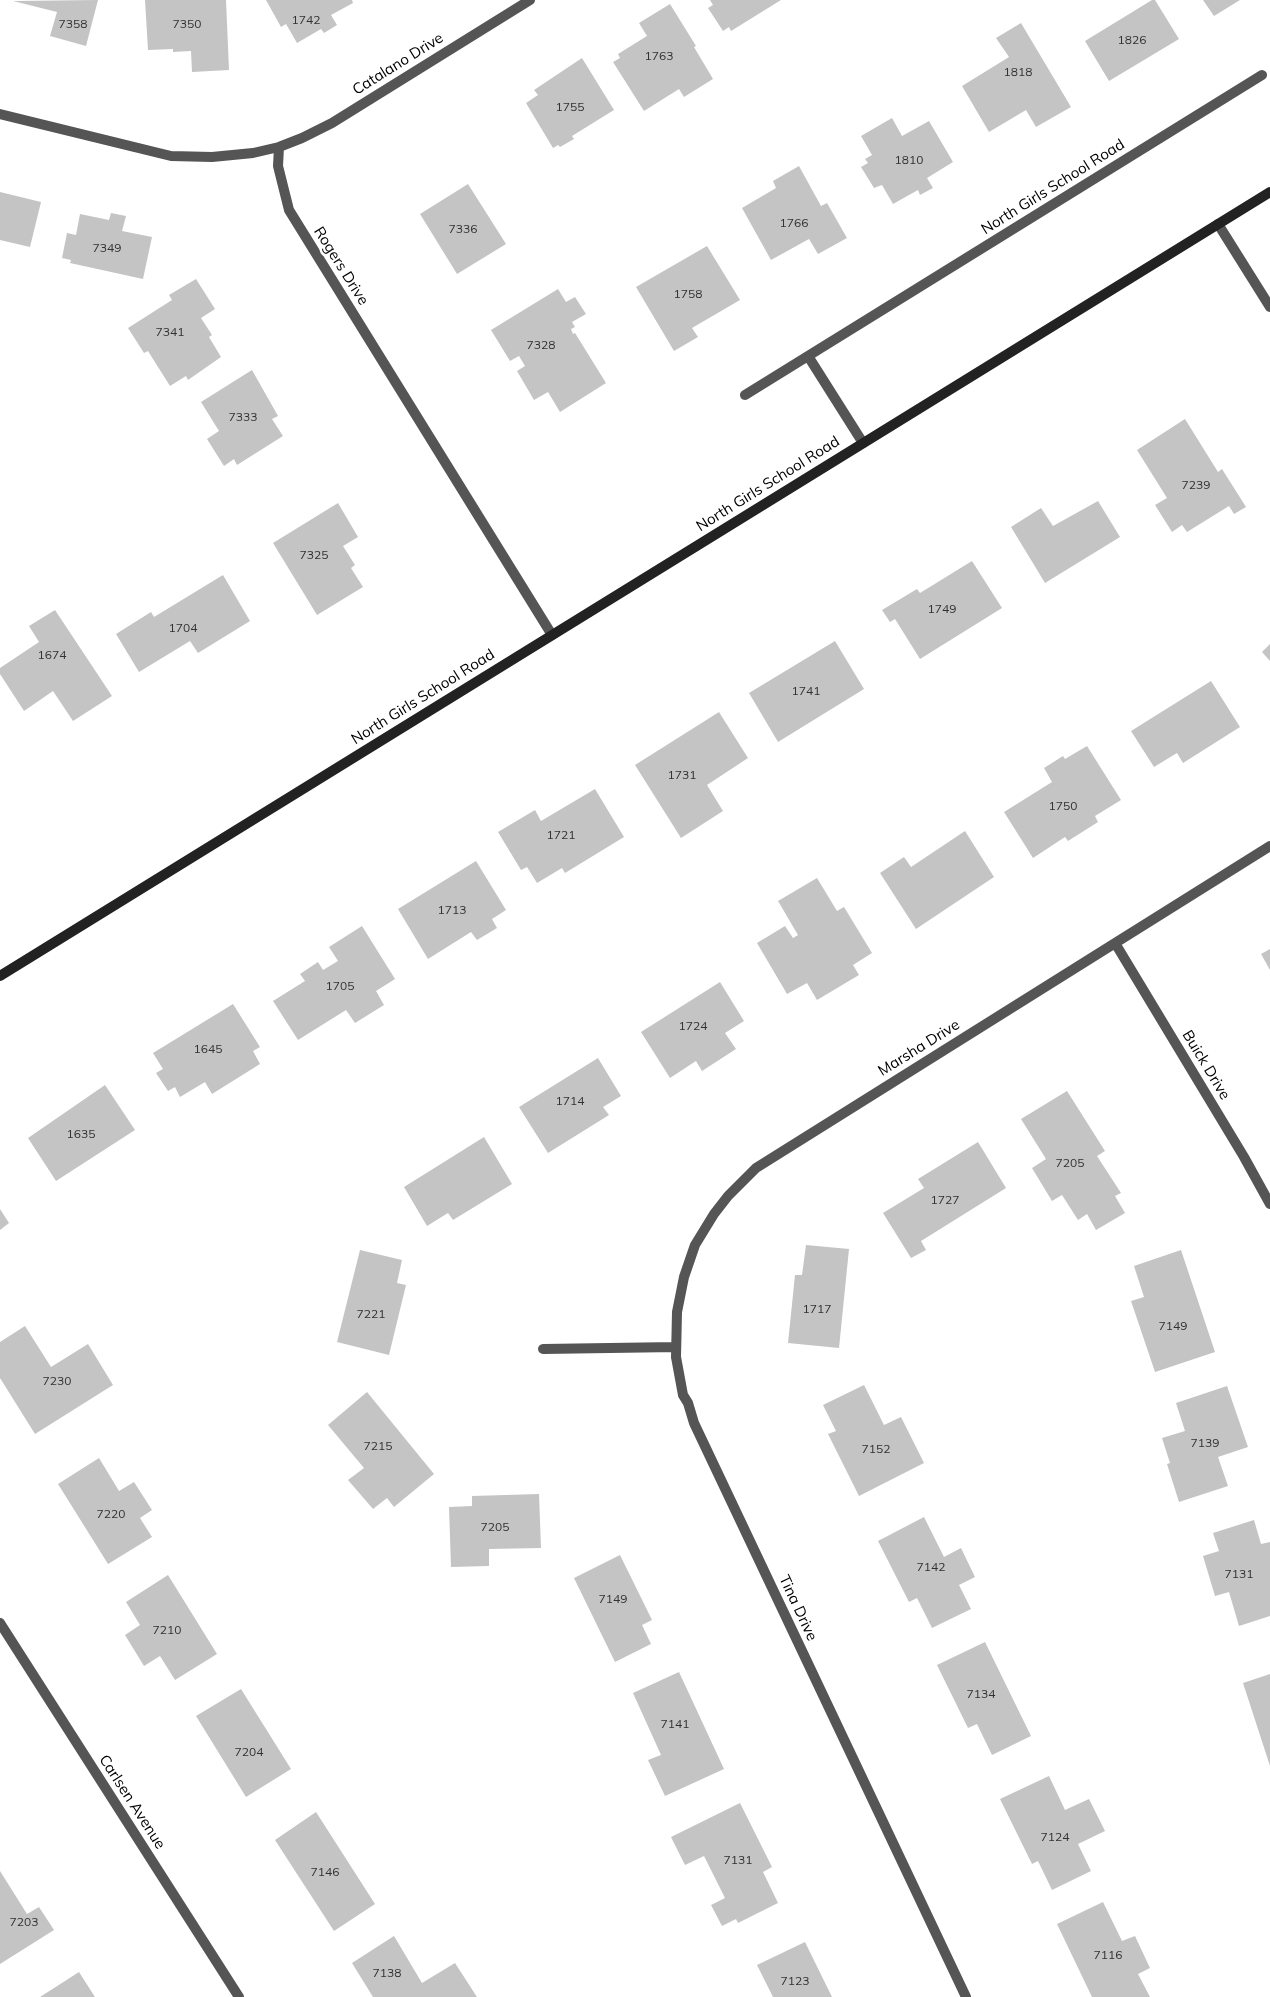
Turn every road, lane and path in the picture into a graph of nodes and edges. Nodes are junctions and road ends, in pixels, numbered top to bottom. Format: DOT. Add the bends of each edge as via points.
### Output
graph roads {
  1 [pos="530,0"];
  2 [pos="1262,75"];
  3 [pos="0,114"];
  4 [pos="279,147"];
  5 [pos="1270,192"];
  6 [pos="1218,224"];
  7 [pos="1270,307"];
  8 [pos="808,356"];
  9 [pos="746,395"];
  10 [pos="863,444"];
  11 [pos="552,635"];
  12 [pos="1270,846"];
  13 [pos="1115,943"];
  14 [pos="0,976"];
  15 [pos="1270,1204"];
  16 [pos="676,1347"];
  17 [pos="543,1349"];
  18 [pos="0,1623"];
  19 [pos="239,1997"];
  20 [pos="966,1997"];
  1 -- 4 [label="street, Catalano Drive" via="332,123"];
  2 -- 8 [label="street, North Girls School Road"];
  3 -- 4 [label="street" via="171,156 239,156"];
  4 -- 11 [label="street, Rogers Drive" via="278,166 289,210"];
  5 -- 6 [label="main road, North Girls School Road"];
  6 -- 7 [label="street"];
  6 -- 10 [label="main road, North Girls School Road"];
  8 -- 9 [label="street, North Girls School Road"];
  8 -- 10 [label="street, North Girls School Road"];
  10 -- 11 [label="main road, North Girls School Road"];
  11 -- 14 [label="main road, North Girls School Road"];
  12 -- 13 [label="street, Marsha Drive"];
  13 -- 15 [label="street, Buick Drive"];
  13 -- 16 [label="street, Marsha Drive" via="774,1156 744,1179 721,1205 695,1245 679,1299"];
  16 -- 17 [label="street"];
  16 -- 20 [label="street, Tina Drive" via="681,1386 694,1423"];
  18 -- 19 [label="street, Carlsen Avenue"];
}
